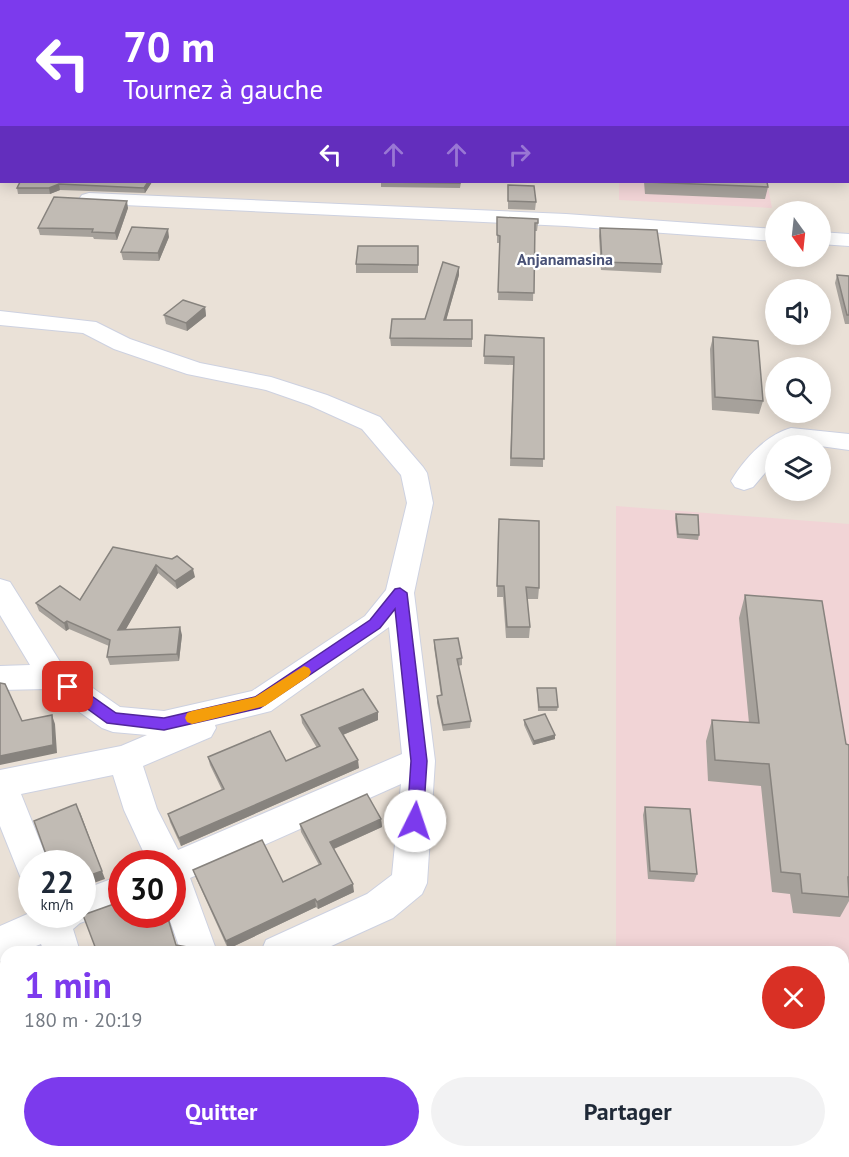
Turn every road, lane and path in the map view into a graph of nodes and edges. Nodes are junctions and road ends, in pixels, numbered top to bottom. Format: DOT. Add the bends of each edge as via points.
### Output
graph roads {
  1 [pos="72,198"];
  2 [pos="765,234"];
  3 [pos="831,239"];
  4 [pos="849,240"];
  5 [pos="0,318"];
  6 [pos="831,440"];
  7 [pos="849,442"];
  8 [pos="765,456"];
  9 [pos="744,481"];
  10 [pos="400,593"];
  11 [pos="3,598"];
  12 [pos="53,677"];
  13 [pos="0,678"];
  14 [pos="260,702"];
  15 [pos="124,759"];
  16 [pos="419,761"];
  17 [pos="1,784"];
  18 [pos="26,850"];
  19 [pos="160,850"];
  20 [pos="186,863"];
  21 [pos="186,916"];
  22 [pos="45,928"];
  23 [pos="0,944"];
  24 [pos="197,946"];
  25 [pos="292,946"];
  1 -- 2 [label="street" via="554,220"];
  3 -- 4 [label="street"];
  5 -- 10 [label="street" via="88,327 122,344 195,369 271,384 371,423 414,473 420,503"];
  6 -- 7 [label="street"];
  8 -- 9 [label="street"];
  10 -- 14 [label="street" via="375,624"];
  10 -- 16 [label="street"];
  11 -- 12 [label="street"];
  12 -- 13 [label="street"];
  12 -- 14 [label="street" via="113,719 164,724"];
  14 -- 15 [label="street"];
  15 -- 17 [label="street"];
  15 -- 19 [label="street" via="141,810"];
  16 -- 20 [label="street"];
  16 -- 25 [label="street" via="409,883 380,906"];
  17 -- 18 [label="street"];
  21 -- 24 [label="street"];
  22 -- 23 [label="street"];
}
